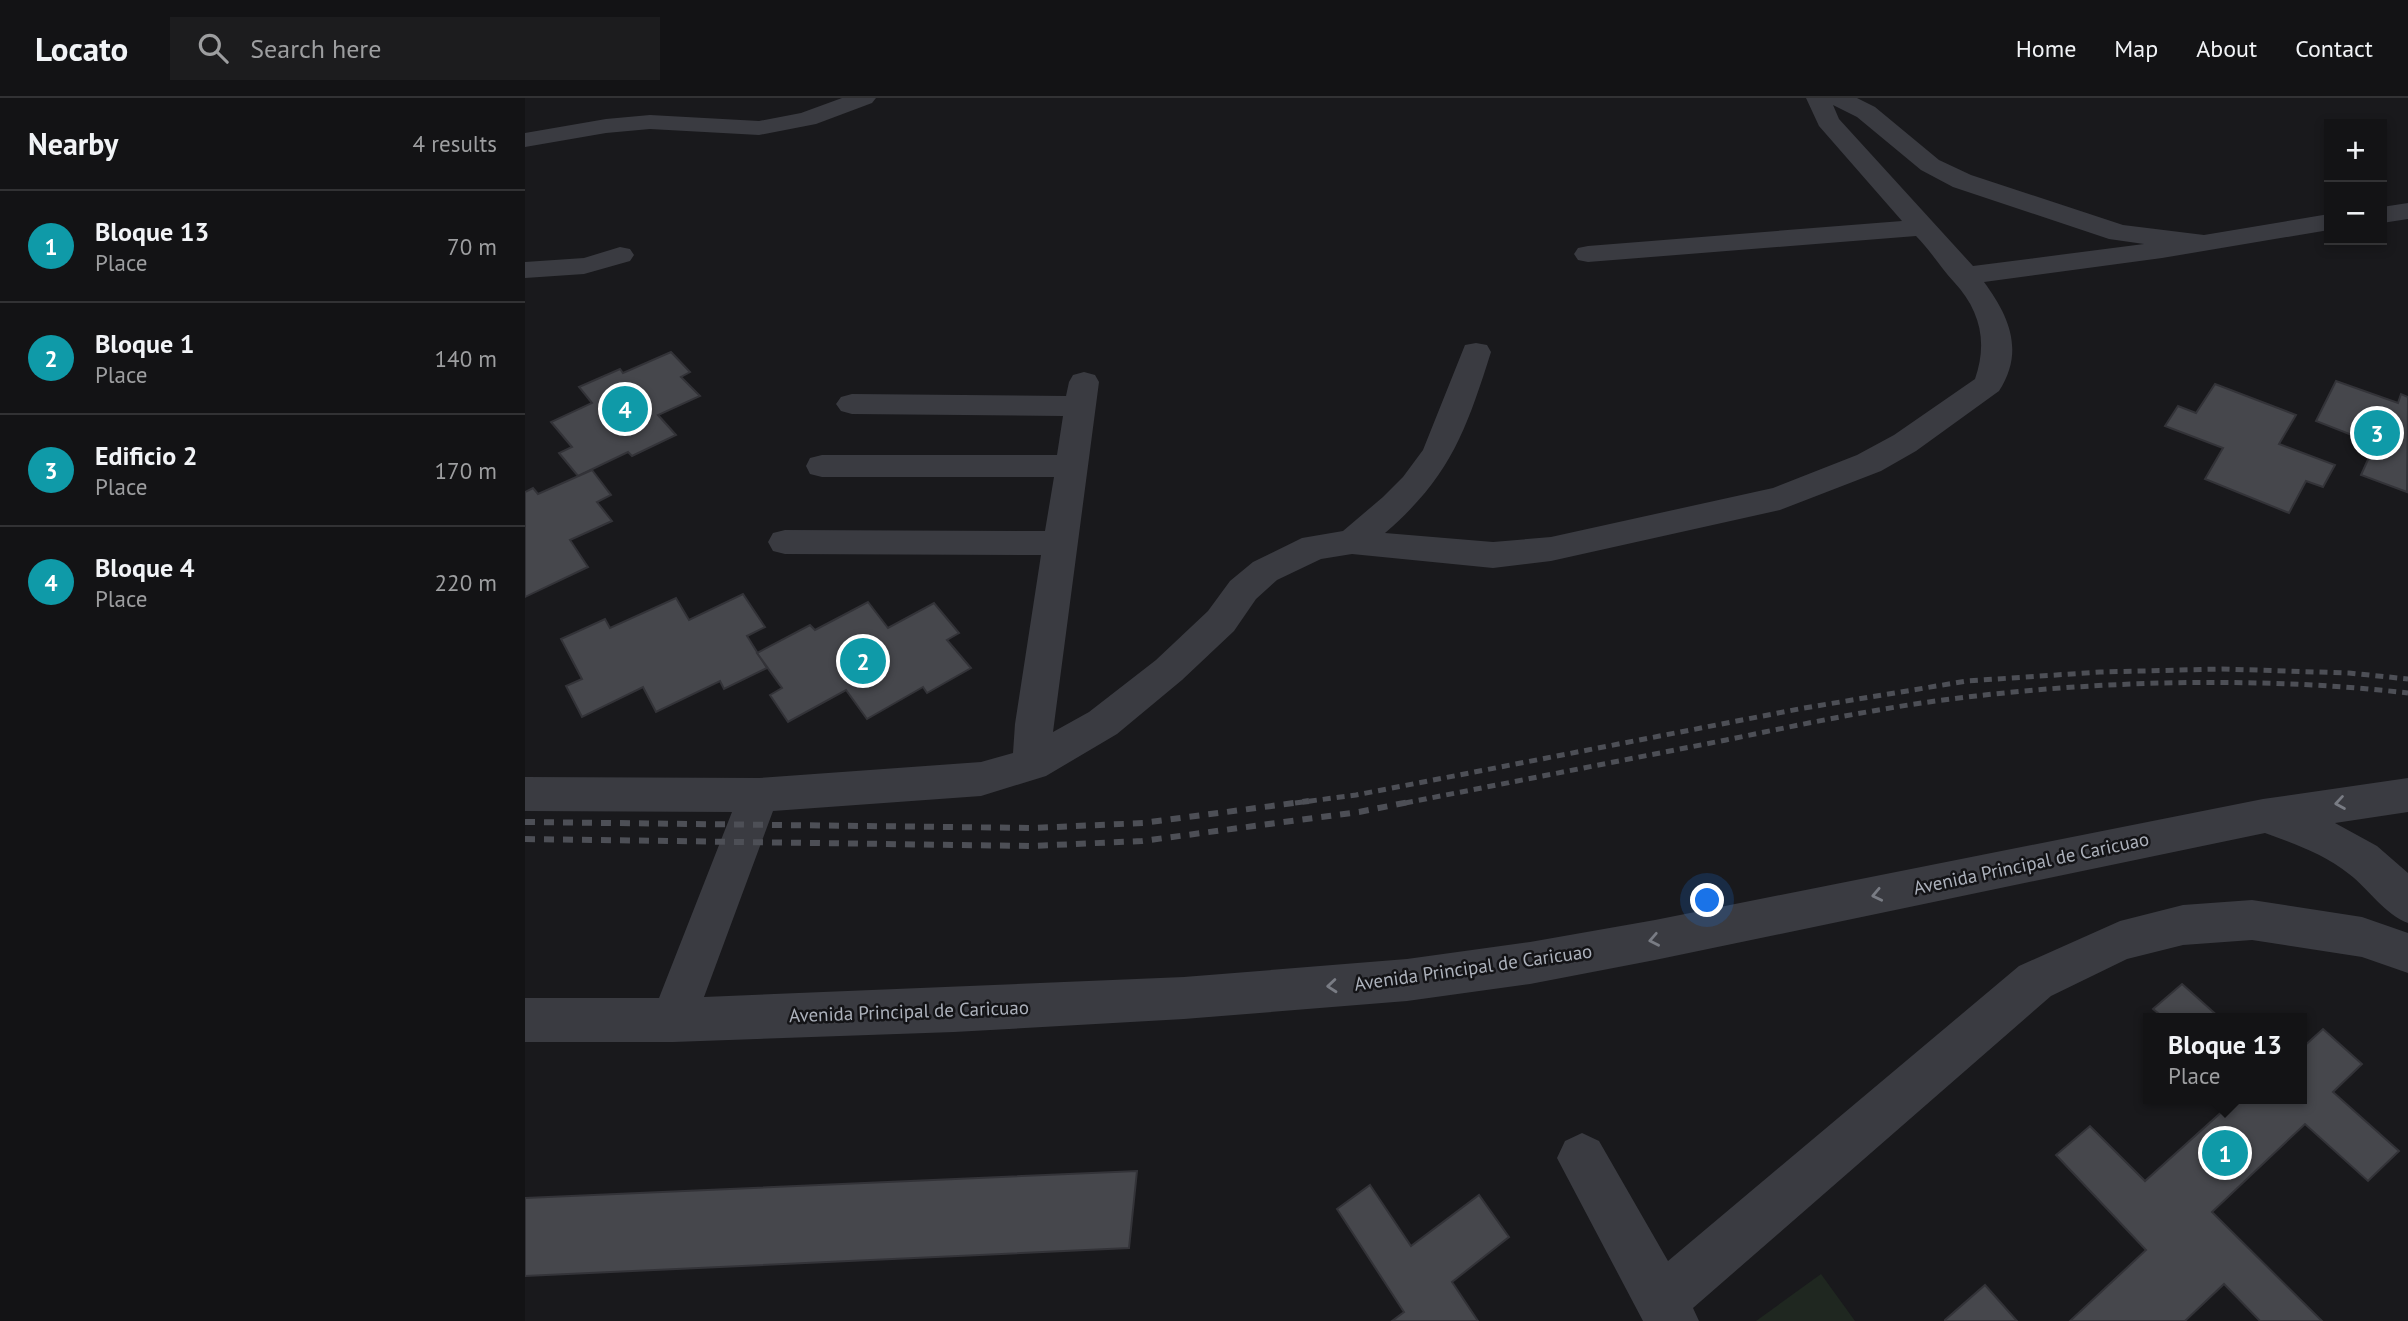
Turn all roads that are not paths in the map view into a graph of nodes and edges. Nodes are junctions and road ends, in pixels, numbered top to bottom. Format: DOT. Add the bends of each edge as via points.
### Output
graph roads {
  1 [pos="864,98"];
  2 [pos="1818,98"];
  3 [pos="1838,98"];
  4 [pos="525,140"];
  5 [pos="2408,211"];
  6 [pos="2387,214"];
  7 [pos="2324,223"];
  8 [pos="1922,227"];
  9 [pos="2200,242"];
  10 [pos="1588,254"];
  11 [pos="620,255"];
  12 [pos="525,270"];
  13 [pos="1964,275"];
  14 [pos="1476,352"];
  15 [pos="852,404"];
  16 [pos="822,466"];
  17 [pos="1073,466"];
  18 [pos="785,542"];
  19 [pos="1352,542"];
  20 [pos="1062,543"];
  21 [pos="1032,764"];
  22 [pos="525,794"];
  23 [pos="759,795"];
  24 [pos="2408,795"];
  25 [pos="2263,816"];
  26 [pos="2408,904"];
  27 [pos="2408,953"];
  28 [pos="525,1020"];
  29 [pos="673,1020"];
  30 [pos="1582,1158"];
  31 [pos="1666,1311"];
  1 -- 4 [label="street" via="807,119 759,128 650,122"];
  2 -- 8 [label="street" via="1828,121"];
  3 -- 9 [label="street" via="1866,112 1930,165 1962,181 2119,233"];
  5 -- 6 [label="street"];
  7 -- 9 [label="street"];
  8 -- 10 [label="street"];
  8 -- 13 [label="street"];
  9 -- 13 [label="street"];
  11 -- 12 [label="street" via="594,266"];
  13 -- 19 [label="street" via="1992,317 1996,334 1995,369 1988,384 1869,463 1780,498 1551,549 1493,555"];
  14 -- 19 [label="street" via="1433,461 1402,499"];
  15 -- 17 [label="street" via="1083,394"];
  16 -- 17 [label="street"];
  17 -- 20 [label="street"];
  18 -- 20 [label="street"];
  19 -- 21 [label="street" via="1314,547 1265,571 1243,590 1221,621 1139,695 1103,723"];
  20 -- 21 [label="street"];
  21 -- 23 [label="street" via="981,779"];
  22 -- 23 [label="street"];
  23 -- 29 [label="street"];
  24 -- 25 [label="street, Avenida Principal de Caricuao, one-way"];
  25 -- 26 [label="street" via="2321,834 2361,856"];
  25 -- 29 [label="street, Avenida Principal de Caricuao, one-way" via="1655,940 1420,978 1184,998"];
  27 -- 31 [label="street" via="2362,937 2252,920 2183,925 2120,941 2035,981"];
  28 -- 29 [label="street, Avenida Principal de Caricuao"];
  30 -- 31 [label="street"];
}
